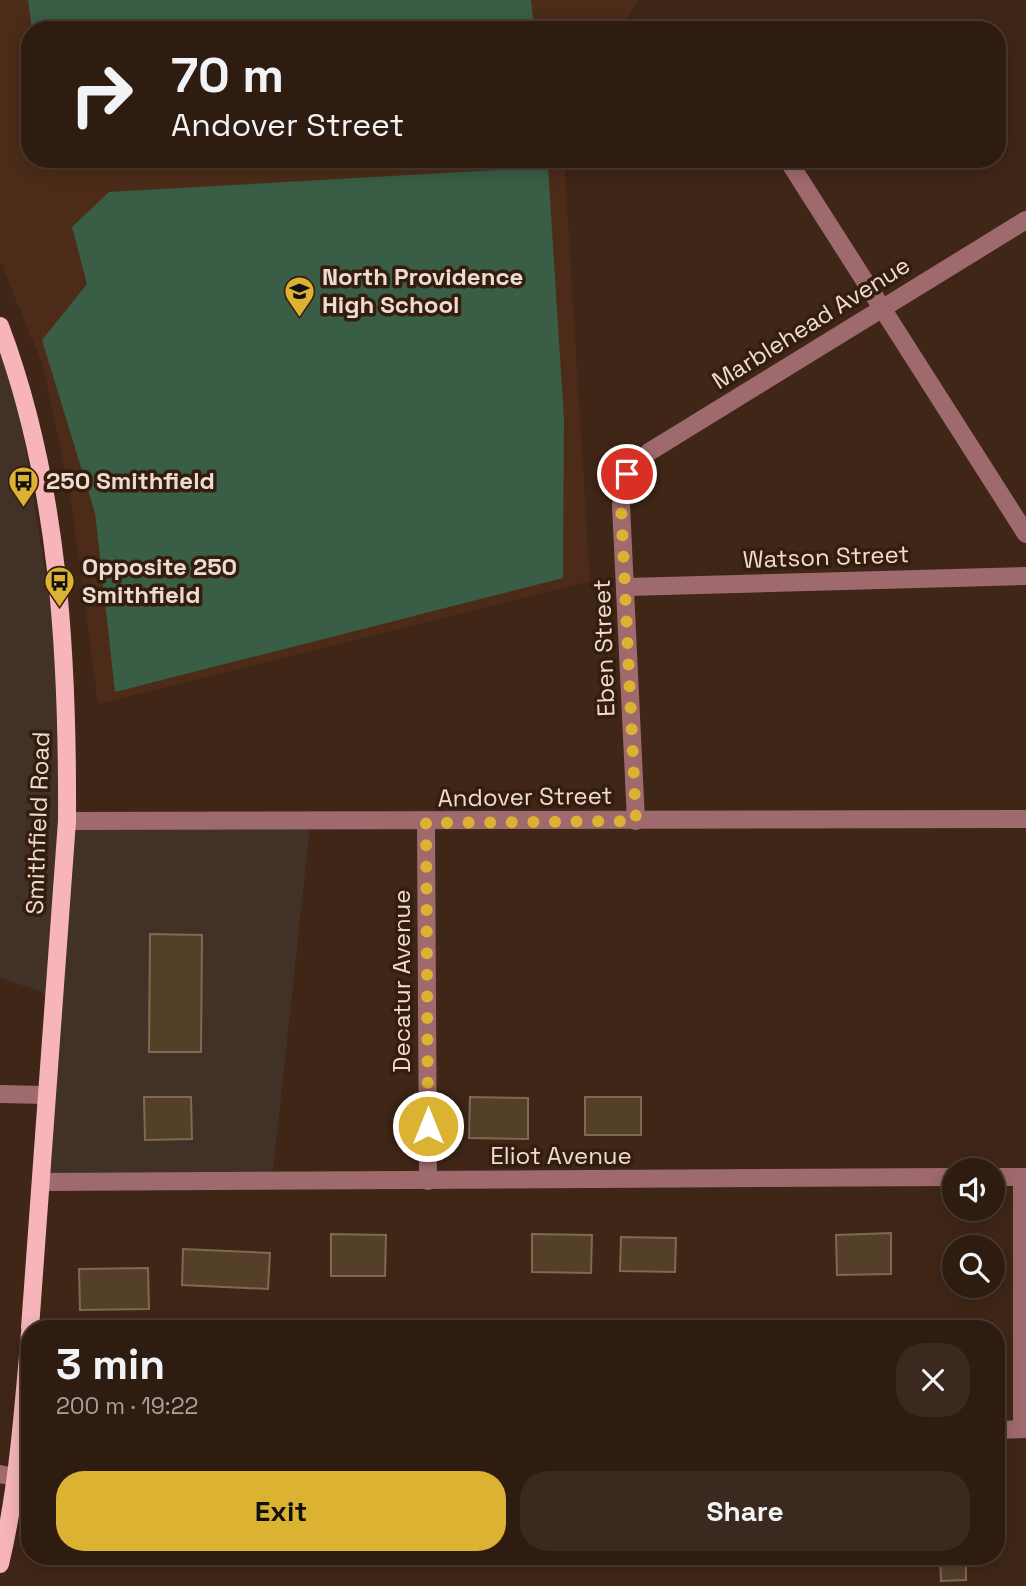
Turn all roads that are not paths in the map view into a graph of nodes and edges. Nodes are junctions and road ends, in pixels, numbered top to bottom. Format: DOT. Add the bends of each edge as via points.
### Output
graph roads {
  1 [pos="793,168"];
  2 [pos="1026,220"];
  3 [pos="880,309"];
  4 [pos="0,326"];
  5 [pos="627,474"];
  6 [pos="1026,534"];
  7 [pos="1026,576"];
  8 [pos="627,587"];
  9 [pos="1026,819"];
  10 [pos="66,821"];
  11 [pos="636,821"];
  12 [pos="426,823"];
  13 [pos="0,1094"];
  14 [pos="45,1095"];
  15 [pos="942,1177"];
  16 [pos="1005,1177"];
  17 [pos="1024,1177"];
  18 [pos="428,1181"];
  19 [pos="42,1182"];
  20 [pos="31,1320"];
  21 [pos="1024,1429"];
  22 [pos="1005,1430"];
  23 [pos="21,1446"];
  24 [pos="8,1475"];
  25 [pos="0,1564"];
  1 -- 3 [label="street"];
  2 -- 3 [label="street, Marblehead Avenue"];
  3 -- 5 [label="street, Marblehead Avenue" via="649,452"];
  3 -- 6 [label="street"];
  4 -- 10 [label="main road, Smithfield Road" via="34,439 54,560 63,653"];
  5 -- 8 [label="street, Eben Street" via="621,505"];
  7 -- 8 [label="street, Watson Street"];
  8 -- 11 [label="street, Eben Street"];
  9 -- 11 [label="street, Andover Street"];
  10 -- 12 [label="street, Andover Street"];
  10 -- 14 [label="main road, Smithfield Road"];
  11 -- 12 [label="street, Andover Street"];
  12 -- 18 [label="street, Decatur Avenue"];
  13 -- 14 [label="street"];
  14 -- 19 [label="main road, Smithfield Road"];
  15 -- 18 [label="street, Eliot Avenue"];
  16 -- 17 [label="street"];
  17 -- 21 [label="street"];
  18 -- 19 [label="street, Eliot Avenue"];
  19 -- 20 [label="main road, Smithfield Road"];
  21 -- 22 [label="street"];
  23 -- 24 [label="main road, Smithfield Road"];
  24 -- 25 [label="main road, Smithfield Road"];
}
